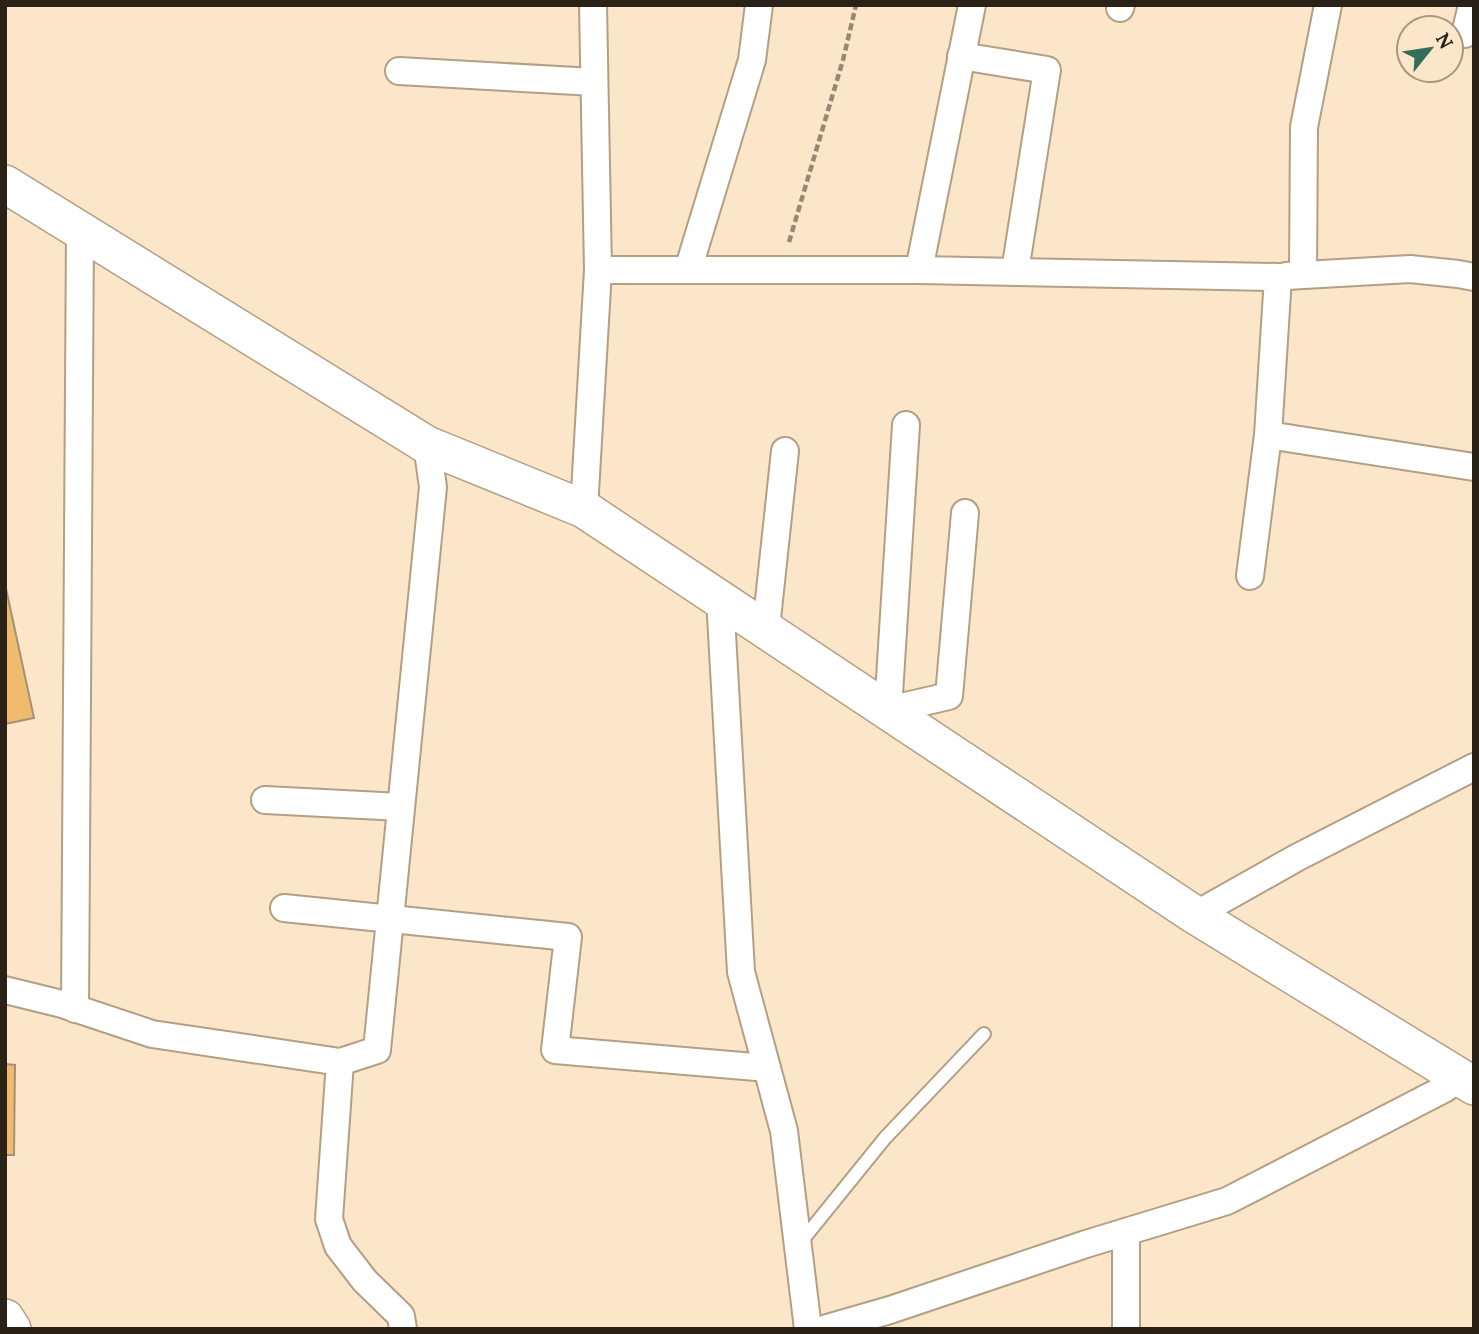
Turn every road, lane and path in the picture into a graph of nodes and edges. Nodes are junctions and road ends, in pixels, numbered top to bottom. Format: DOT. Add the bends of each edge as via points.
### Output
graph roads {
  1 [pos="593,5"];
  2 [pos="759,5"];
  3 [pos="856,5"];
  4 [pos="972,5"];
  5 [pos="1328,5"];
  6 [pos="1472,5"];
  7 [pos="1465,34"];
  8 [pos="961,56"];
  9 [pos="400,71"];
  10 [pos="594,82"];
  11 [pos="5,184"];
  12 [pos="80,231"];
  13 [pos="598,270"];
  14 [pos="688,270"];
  15 [pos="781,270"];
  16 [pos="919,271"];
  17 [pos="1015,271"];
  18 [pos="1290,276"];
  19 [pos="1474,277"];
  20 [pos="906,425"];
  21 [pos="1268,435"];
  22 [pos="427,445"];
  23 [pos="785,451"];
  24 [pos="1474,467"];
  25 [pos="584,509"];
  26 [pos="965,513"];
  27 [pos="1250,576"];
  28 [pos="720,598"];
  29 [pos="766,628"];
  30 [pos="888,710"];
  31 [pos="1474,767"];
  32 [pos="265,800"];
  33 [pos="401,807"];
  34 [pos="284,908"];
  35 [pos="1195,915"];
  36 [pos="390,919"];
  37 [pos="5,990"];
  38 [pos="75,1009"];
  39 [pos="984,1034"];
  40 [pos="340,1062"];
  41 [pos="767,1068"];
  42 [pos="1467,1082"];
  43 [pos="1126,1232"];
  44 [pos="798,1246"];
  45 [pos="5,1318"];
  46 [pos="12,1329"];
  47 [pos="403,1329"];
  48 [pos="808,1329"];
  49 [pos="824,1329"];
  50 [pos="1126,1329"];
  1 -- 10 [label="street"];
  2 -- 14 [label="street" via="752,60"];
  3 -- 15 [label="path"];
  4 -- 8 [label="street"];
  5 -- 18 [label="street" via="1304,127"];
  6 -- 7 [label="street"];
  8 -- 16 [label="street"];
  8 -- 17 [label="street" via="1047,71"];
  9 -- 10 [label="street"];
  10 -- 13 [label="street"];
  11 -- 12 [label="street"];
  12 -- 22 [label="street"];
  12 -- 38 [label="street"];
  13 -- 14 [label="street"];
  13 -- 25 [label="street"];
  14 -- 15 [label="street"];
  15 -- 16 [label="street"];
  16 -- 17 [label="street"];
  17 -- 18 [label="street"];
  18 -- 19 [label="street" via="1409,269"];
  18 -- 21 [label="street"];
  20 -- 30 [label="street"];
  21 -- 24 [label="street"];
  21 -- 27 [label="street"];
  22 -- 25 [label="street"];
  22 -- 33 [label="street" via="433,487"];
  23 -- 29 [label="street"];
  25 -- 28 [label="street"];
  26 -- 30 [label="street" via="949,696"];
  28 -- 29 [label="street"];
  28 -- 41 [label="street" via="741,972"];
  29 -- 30 [label="street"];
  30 -- 35 [label="street"];
  31 -- 35 [label="street"];
  32 -- 33 [label="street"];
  33 -- 36 [label="street"];
  34 -- 36 [label="street"];
  35 -- 42 [label="street"];
  36 -- 40 [label="street" via="377,1050"];
  36 -- 41 [label="street" via="568,937 555,1050"];
  37 -- 38 [label="street"];
  38 -- 40 [label="street" via="152,1034"];
  39 -- 44 [label="lane" via="884,1138"];
  40 -- 47 [label="street" via="328,1219 338,1246 401,1316"];
  41 -- 44 [label="street" via="784,1131"];
  42 -- 43 [label="street" via="1444,1089 1227,1201"];
  43 -- 49 [label="street"];
  43 -- 50 [label="street"];
  44 -- 48 [label="street"];
  45 -- 46 [label="street"];
}
